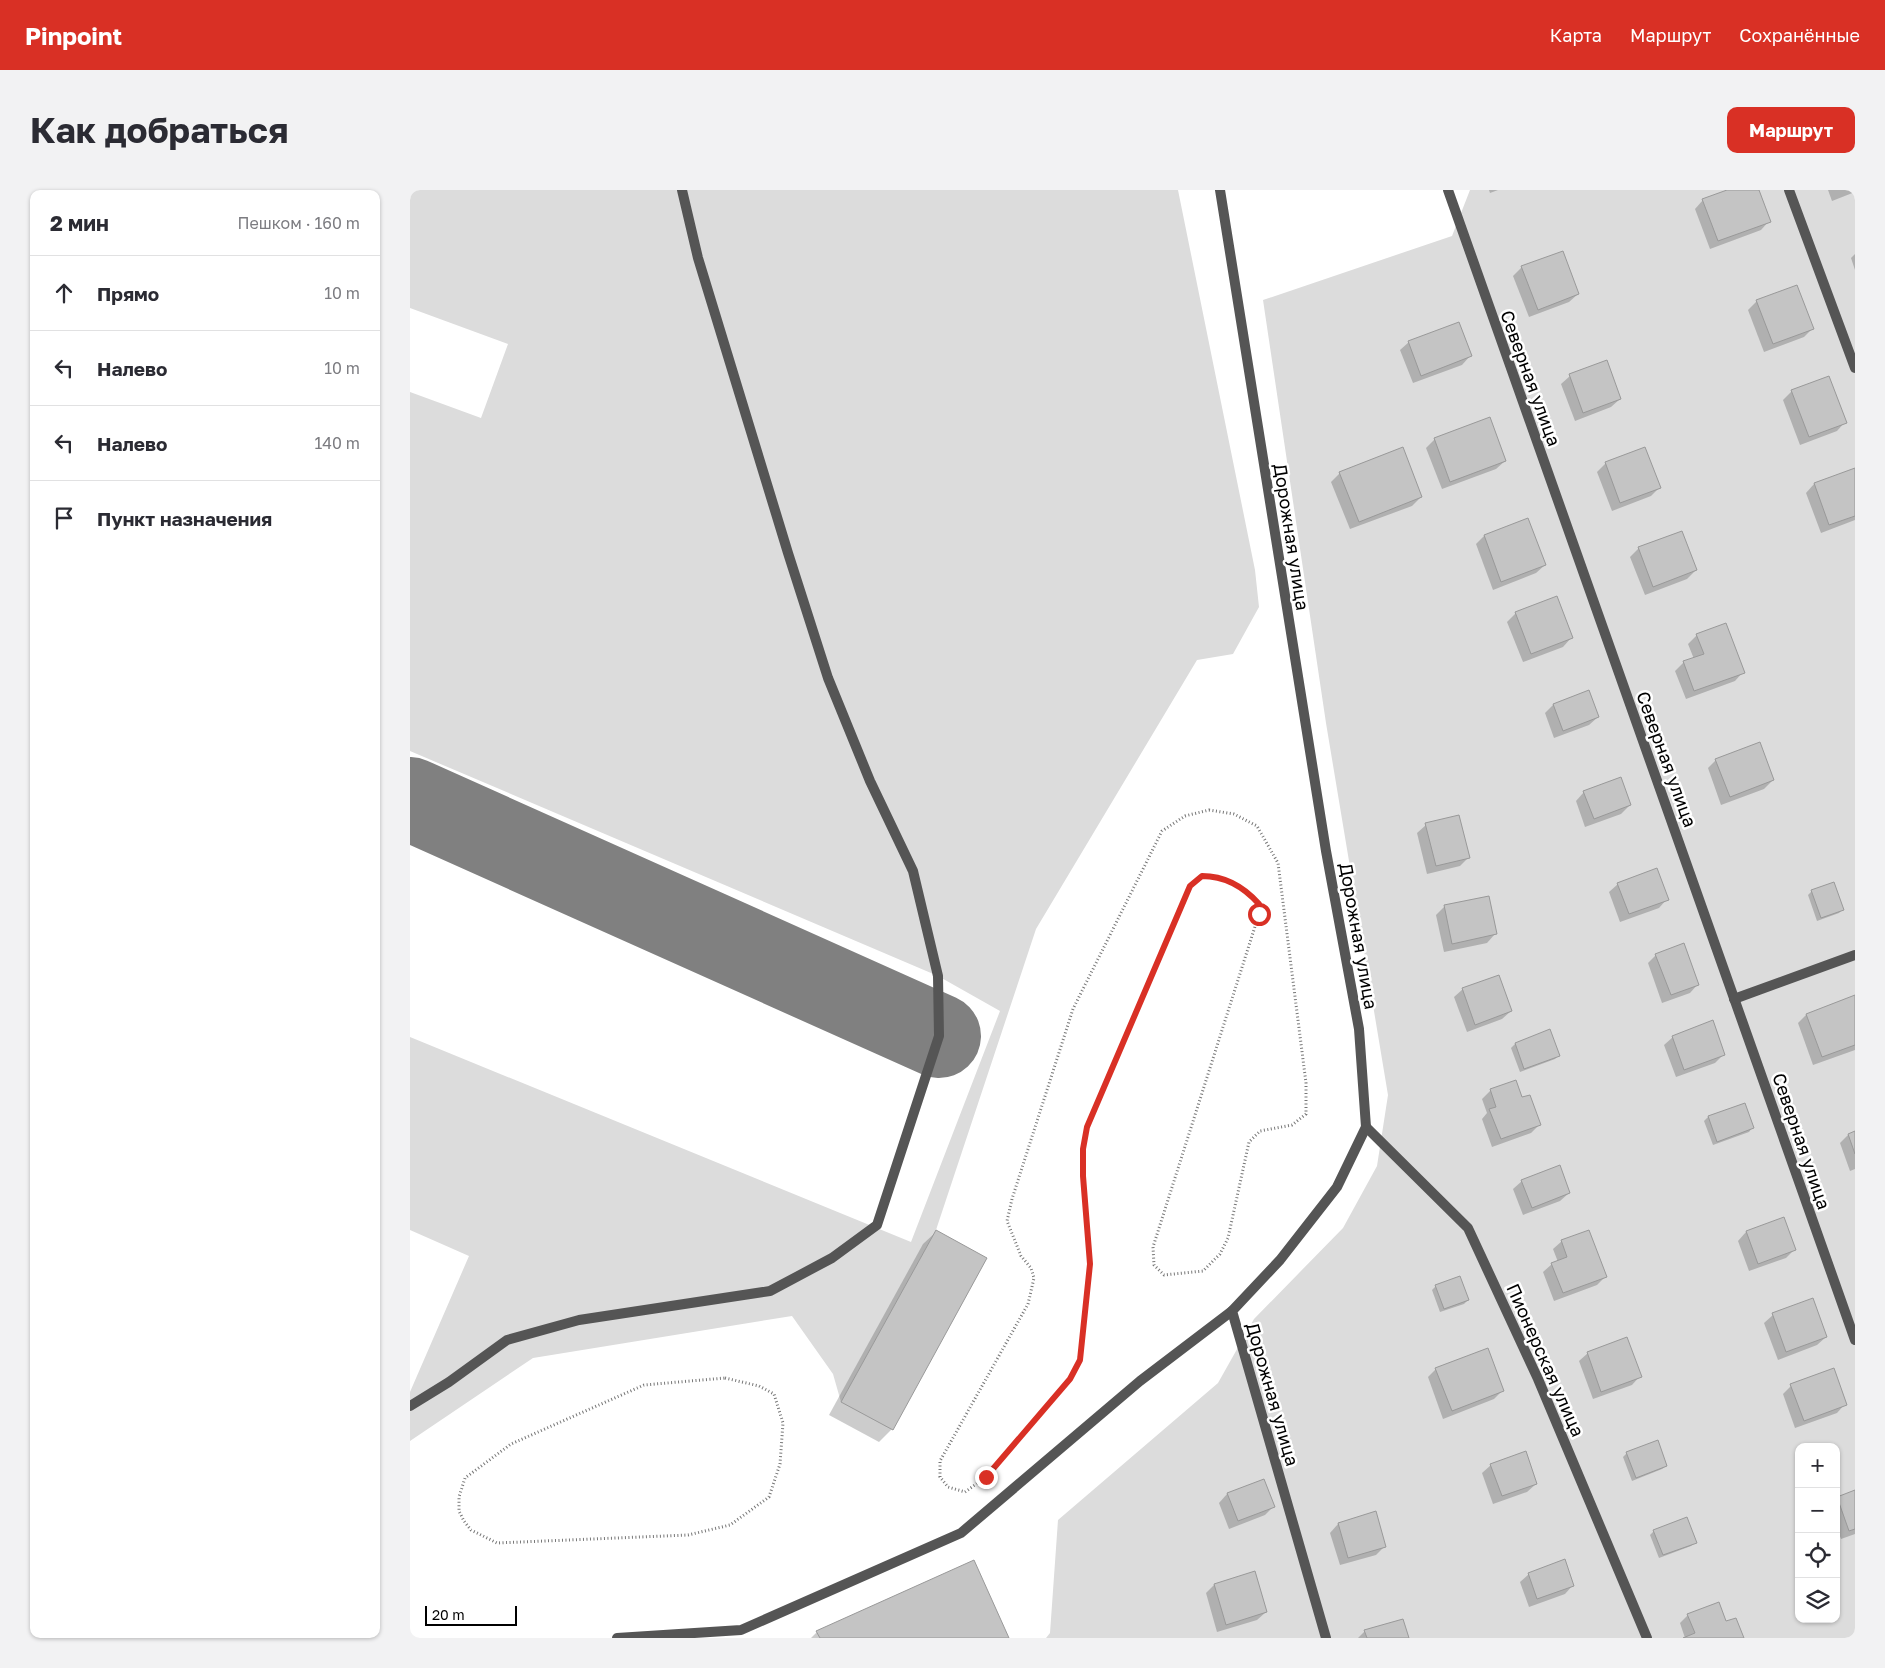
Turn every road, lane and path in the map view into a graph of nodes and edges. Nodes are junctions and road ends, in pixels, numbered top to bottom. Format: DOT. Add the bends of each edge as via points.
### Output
graph roads {
  1 [pos="682,190"];
  2 [pos="1220,190"];
  3 [pos="1448,190"];
  4 [pos="1789,190"];
  5 [pos="1855,368"];
  6 [pos="1855,955"];
  7 [pos="1734,999"];
  8 [pos="1366,1127"];
  9 [pos="1028,1304"];
  10 [pos="1232,1311"];
  11 [pos="1855,1340"];
  12 [pos="410,1406"];
  13 [pos="465,1478"];
  14 [pos="617,1638"];
  15 [pos="1326,1638"];
  16 [pos="1647,1638"];
  1 -- 12 [label="street" via="698,258 828,678 870,782 913,871 938,976 939,1036 877,1225 832,1258 770,1291 579,1320 507,1340"];
  2 -- 8 [label="street, Дорожная улица" via="1326,851 1359,1029"];
  3 -- 7 [label="street, Северная улица"];
  4 -- 5 [label="street"];
  6 -- 7 [label="street"];
  7 -- 11 [label="street, Северная улица"];
  8 -- 10 [label="street, Дорожная улица" via="1337,1187 1280,1260"];
  8 -- 16 [label="street, Пионерская улица" via="1468,1228 1538,1379"];
  9 -- 9 [label="path" via="940,1461 940,1477 948,1487 965,1492 986,1477 1070,1379 1080,1360 1090,1264 1083,1176 1087,1127 1190,886 1202,876 1217,876 1251,894 1259,904 1259,914 1153,1247 1154,1265 1164,1274 1203,1271 1220,1254 1228,1238 1249,1142 1260,1131 1292,1125 1306,1114 1306,1083 1278,863 1257,826 1234,814 1209,810 1185,816 1162,831 1073,1009 1007,1221 1034,1278"];
  10 -- 14 [label="street" via="1140,1381 961,1533 741,1630"];
  10 -- 15 [label="street, Дорожная улица"];
  13 -- 13 [label="path" via="459,1512 471,1530 497,1543 688,1535 730,1526 769,1498 780,1464 783,1423 774,1394 759,1386 726,1378 644,1385 511,1444"];
}
